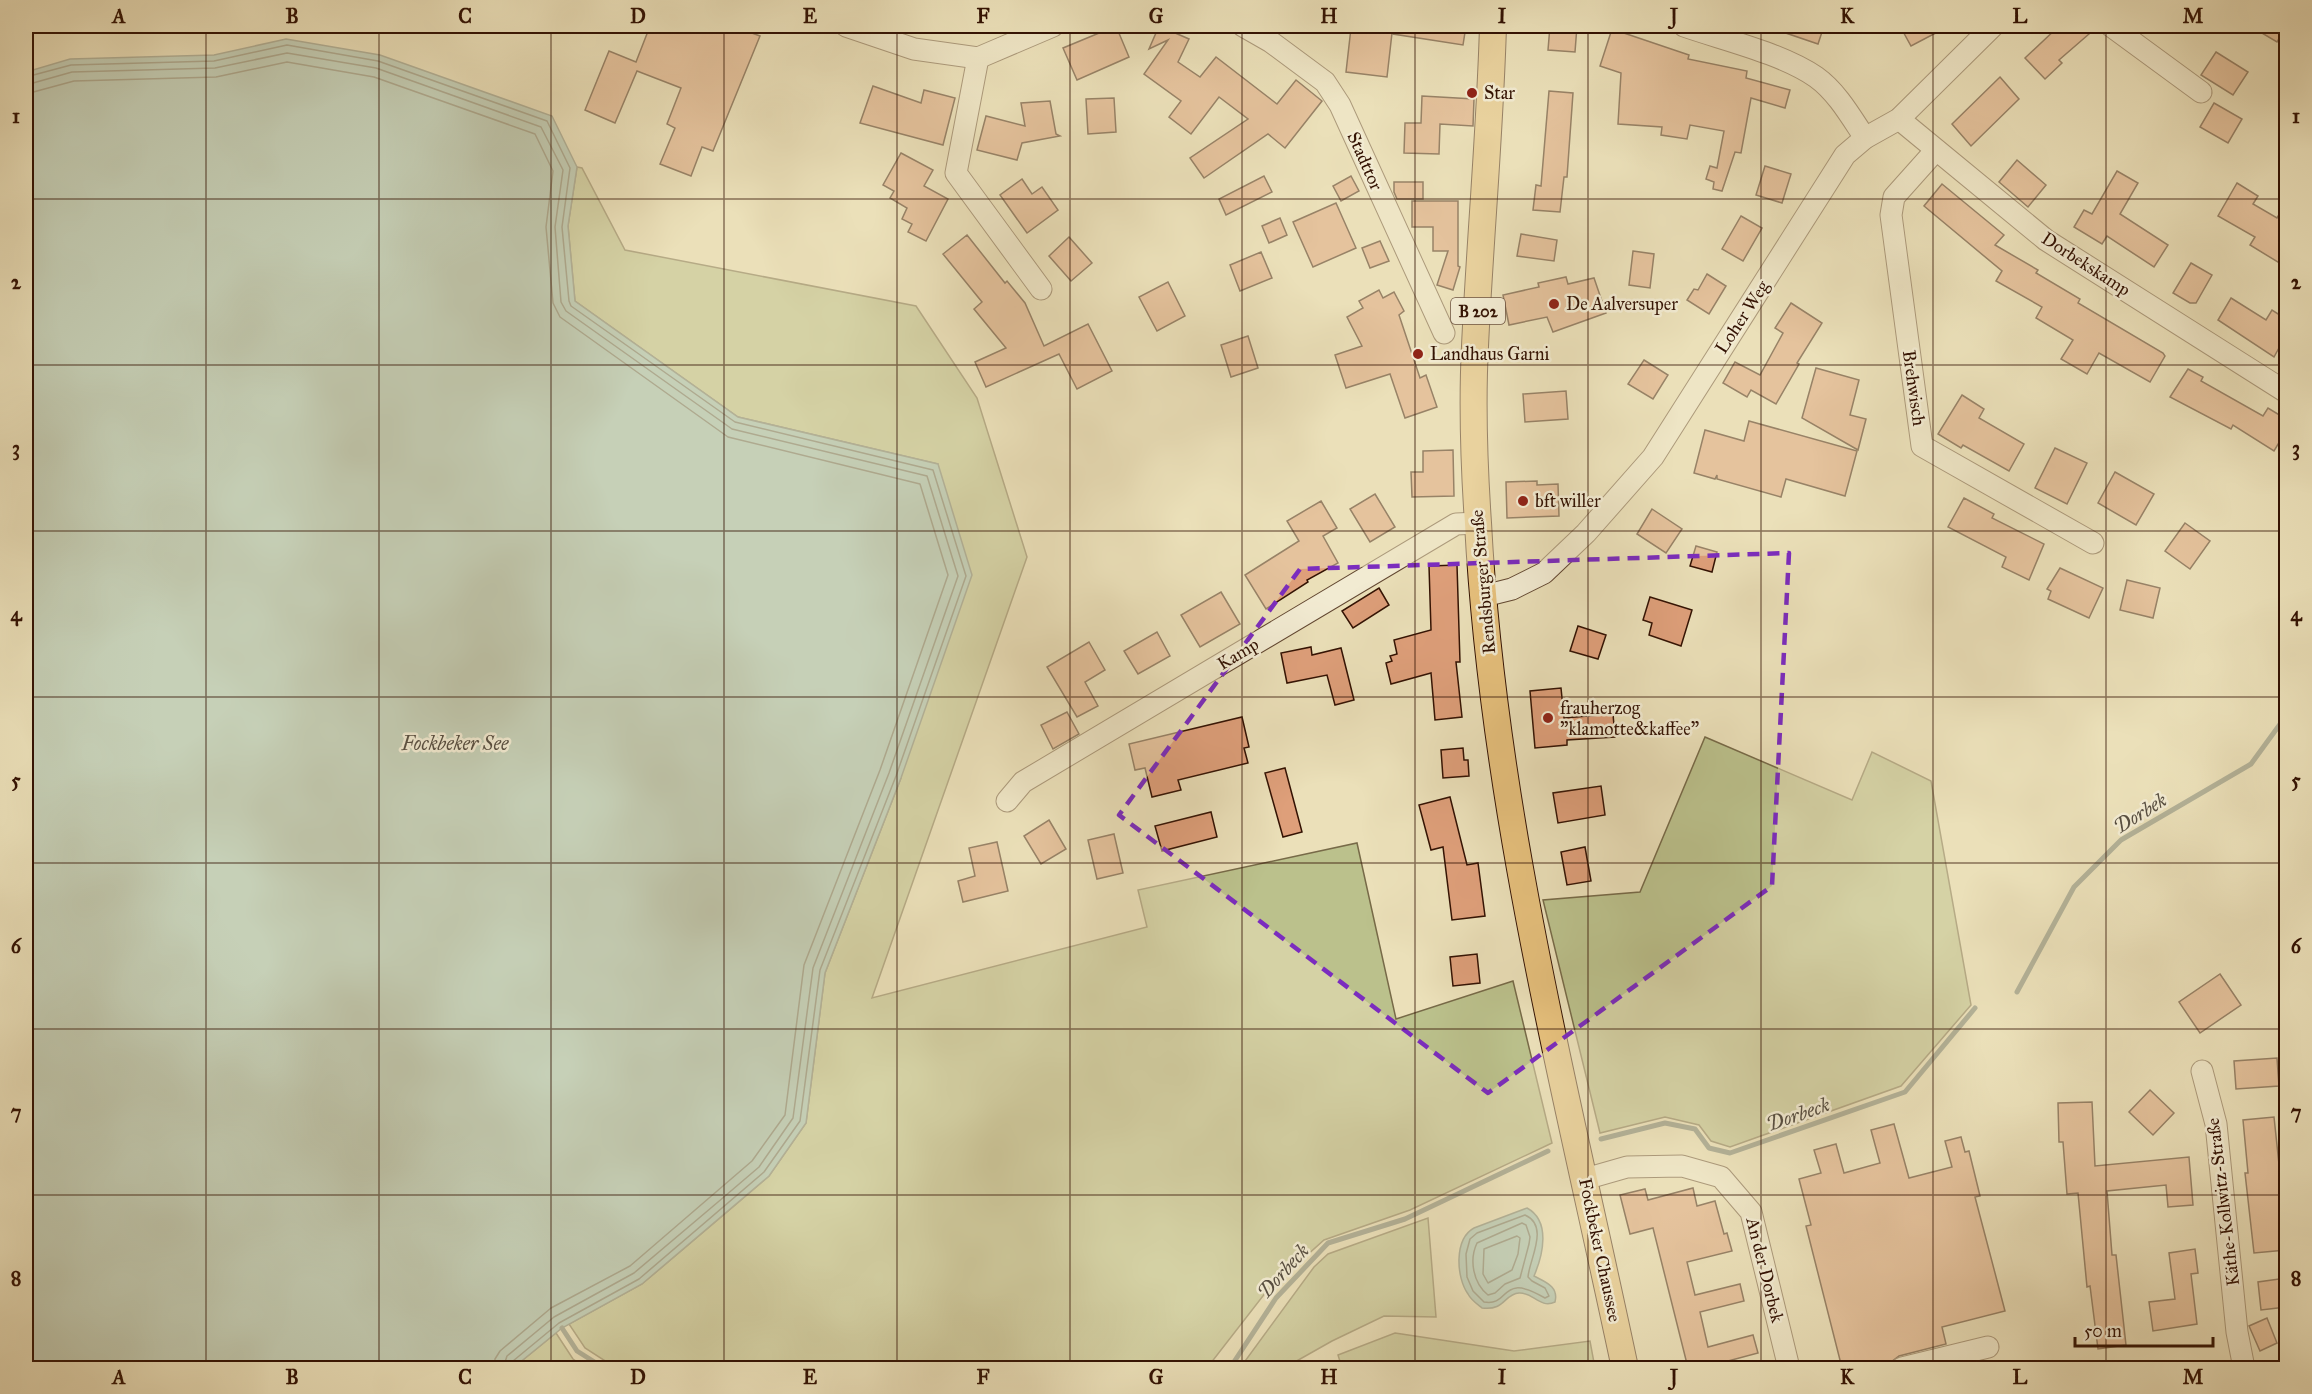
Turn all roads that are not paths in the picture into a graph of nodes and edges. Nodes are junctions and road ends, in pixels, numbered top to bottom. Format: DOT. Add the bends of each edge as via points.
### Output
graph roads {
  1 [pos="846,26"];
  2 [pos="1053,26"];
  3 [pos="1243,26"];
  4 [pos="1493,26"];
  5 [pos="1684,26"];
  6 [pos="1993,26"];
  7 [pos="2111,26"];
  8 [pos="978,58"];
  9 [pos="2201,92"];
  10 [pos="1899,119"];
  11 [pos="1865,138"];
  12 [pos="1936,150"];
  13 [pos="1041,289"];
  14 [pos="1444,333"];
  15 [pos="2286,392"];
  16 [pos="1478,523"];
  17 [pos="2093,543"];
  18 [pos="1484,596"];
  19 [pos="1006,801"];
  20 [pos="2202,1071"];
  21 [pos="1574,1132"];
  22 [pos="1585,1179"];
  23 [pos="1988,1347"];
  24 [pos="1625,1368"];
  25 [pos="1789,1368"];
  26 [pos="1902,1368"];
  27 [pos="2244,1368"];
  1 -- 8 [label="street" via="914,49"];
  2 -- 8 [label="street"];
  3 -- 14 [label="street, Stadttor" via="1325,82 1340,105"];
  4 -- 16 [label="main road, Rendsburger Straße / B 202" via="1475,349"];
  5 -- 11 [label="street" via="1790,62 1818,78"];
  6 -- 10 [label="street, Loher Weg"];
  7 -- 9 [label="street"];
  8 -- 13 [label="street" via="956,173"];
  10 -- 11 [label="street, Loher Weg"];
  10 -- 12 [label="street, Dorbekskamp"];
  11 -- 18 [label="street, Loher Weg" via="1845,155 1653,457 1586,533 1544,573 1512,589"];
  12 -- 15 [label="street, Dorbekskamp" via="2046,240"];
  12 -- 17 [label="street, Brehwisch" via="1894,197 1891,215 1922,446"];
  16 -- 18 [label="main road, Rendsburger Straße / B 202"];
  16 -- 19 [label="street, Kamp" via="1456,524 1023,782"];
  18 -- 21 [label="main road, Rendsburger Straße" via="1492,688 1513,832 1539,975"];
  20 -- 27 [label="street, Käthe-Kollwitz-Straße" via="2216,1124"];
  21 -- 22 [label="main road, Fockbeker Chaussee"];
  22 -- 24 [label="main road, Fockbeker Chaussee"];
  22 -- 25 [label="street, An der Dorbek" via="1627,1167 1682,1166 1721,1177 1751,1212"];
  23 -- 26 [label="street"];
}
